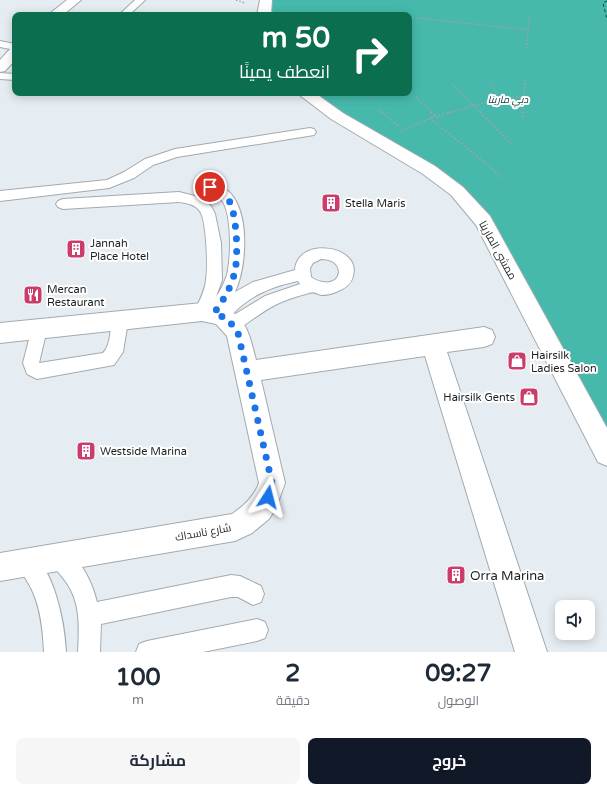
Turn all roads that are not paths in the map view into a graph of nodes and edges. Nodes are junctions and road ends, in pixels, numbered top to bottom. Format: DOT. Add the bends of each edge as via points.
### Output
graph roads {
  1 [pos="67,0"];
  2 [pos="75,0"];
  3 [pos="140,0"];
  4 [pos="266,0"];
  5 [pos="57,12"];
  6 [pos="58,12"];
  7 [pos="127,12"];
  8 [pos="264,12"];
  9 [pos="0,44"];
  10 [pos="12,46"];
  11 [pos="0,76"];
  12 [pos="12,77"];
  13 [pos="309,96"];
  14 [pos="310,132"];
  15 [pos="210,187"];
  16 [pos="0,196"];
  17 [pos="63,204"];
  18 [pos="301,274"];
  19 [pos="311,286"];
  20 [pos="218,316"];
  21 [pos="120,321"];
  22 [pos="39,329"];
  23 [pos="0,333"];
  24 [pos="484,337"];
  25 [pos="433,344"];
  26 [pos="247,372"];
  27 [pos="607,453"];
  28 [pos="59,557"];
  29 [pos="27,562"];
  30 [pos="0,567"];
  31 [pos="253,594"];
  32 [pos="89,615"];
  33 [pos="257,630"];
  34 [pos="55,652"];
  35 [pos="89,652"];
  36 [pos="147,652"];
  37 [pos="531,652"];
  1 -- 5 [label="street"];
  2 -- 6 [label="street"];
  3 -- 7 [label="lane"];
  4 -- 8 [label="street"];
  9 -- 10 [label="lane"];
  11 -- 12 [label="lane"];
  13 -- 27 [label="street, ممشى المارينا" via="337,116 429,170 457,191 484,221"];
  14 -- 16 [label="lane" via="180,151 149,162 109,184"];
  15 -- 20 [label="lane" via="223,194 231,204 238,250 234,275"];
  17 -- 20 [label="lane" via="172,197 185,198 202,205 210,219 214,268 212,289"];
  18 -- 19 [label="lane"];
  18 -- 19 [label="lane" via="305,260 320,253 336,256 343,261 347,274 337,286 320,289"];
  18 -- 20 [label="lane" via="264,283 247,291"];
  19 -- 20 [label="lane"];
  20 -- 21 [label="street"];
  20 -- 26 [label="street, شارع ناسداك" via="238,333"];
  21 -- 22 [label="street"];
  21 -- 22 [label="lane" via="115,352 108,360 37,372 31,363"];
  22 -- 23 [label="street"];
  24 -- 25 [label="street"];
  25 -- 26 [label="street"];
  25 -- 37 [label="street"];
  26 -- 28 [label="street, شارع ناسداك" via="272,483 268,497 260,510 249,520 235,527"];
  28 -- 29 [label="street, شارع ناسداك"];
  28 -- 32 [label="lane" via="79,581"];
  29 -- 30 [label="street, شارع ناسداك"];
  29 -- 34 [label="lane" via="46,594 52,616"];
  31 -- 32 [label="lane" via="240,587 231,586"];
  32 -- 35 [label="lane"];
  33 -- 36 [label="lane"];
}
